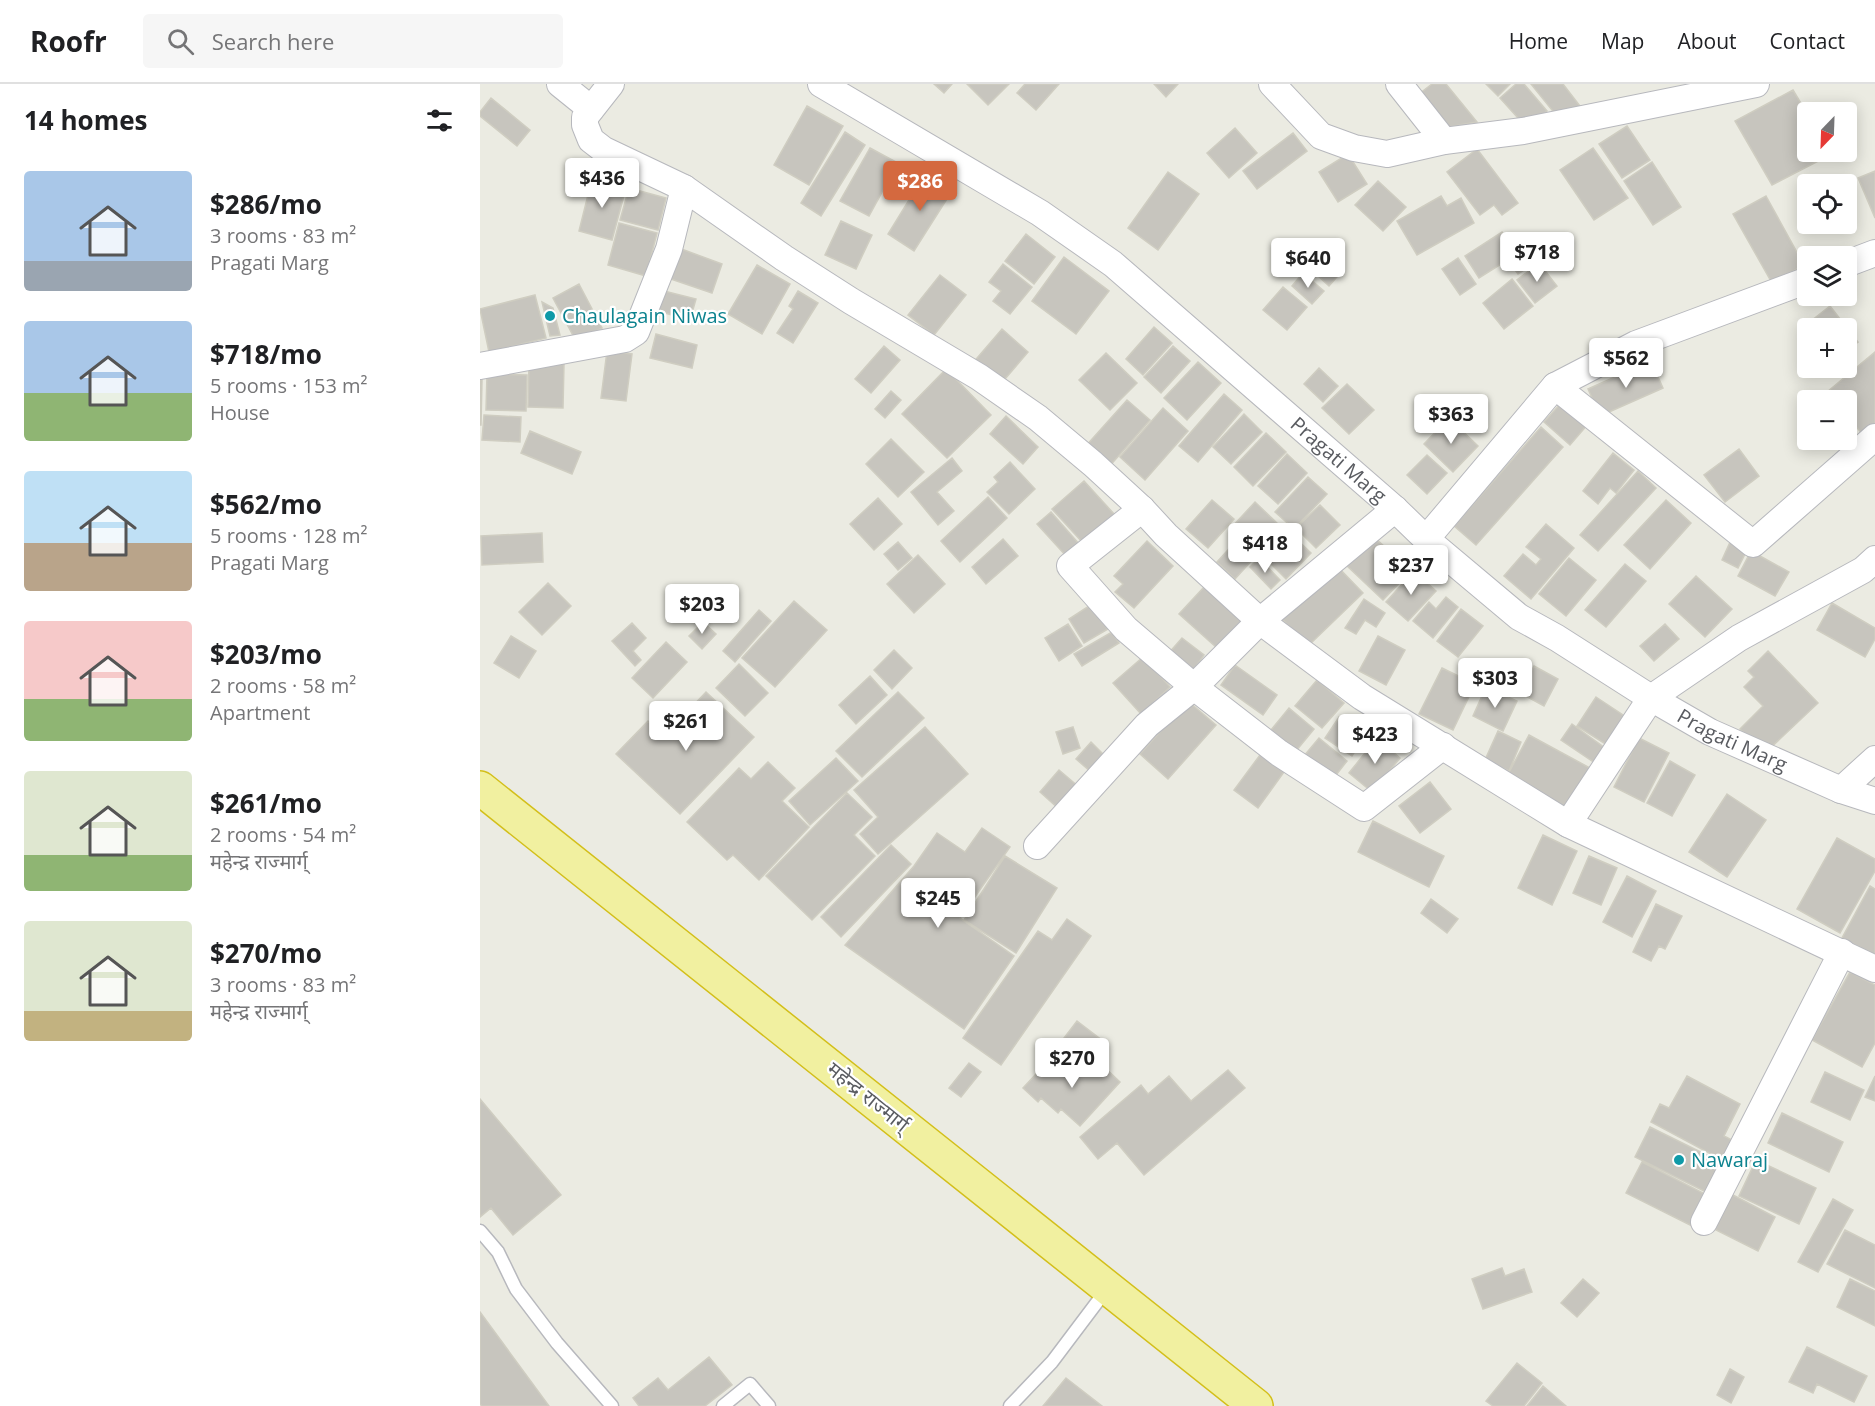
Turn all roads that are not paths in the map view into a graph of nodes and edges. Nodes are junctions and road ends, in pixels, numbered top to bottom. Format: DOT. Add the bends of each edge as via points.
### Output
graph roads {
  1 [pos="560,84"];
  2 [pos="611,84"];
  3 [pos="821,84"];
  4 [pos="1272,84"];
  5 [pos="1399,84"];
  6 [pos="1756,84"];
  7 [pos="591,109"];
  8 [pos="1444,141"];
  9 [pos="684,188"];
  10 [pos="1875,253"];
  11 [pos="1857,260"];
  12 [pos="1797,284"];
  13 [pos="480,366"];
  14 [pos="1555,386"];
  15 [pos="1875,436"];
  16 [pos="1142,509"];
  17 [pos="1395,509"];
  18 [pos="1426,539"];
  19 [pos="1875,559"];
  20 [pos="1260,621"];
  21 [pos="1194,687"];
  22 [pos="1652,698"];
  23 [pos="1443,746"];
  24 [pos="1875,759"];
  25 [pos="480,788"];
  26 [pos="1841,790"];
  27 [pos="1875,801"];
  28 [pos="1568,824"];
  29 [pos="1037,846"];
  30 [pos="1842,952"];
  31 [pos="1875,969"];
  32 [pos="1704,1222"];
  33 [pos="480,1231"];
  34 [pos="1108,1288"];
  35 [pos="1238,1400"];
  36 [pos="612,1406"];
  37 [pos="723,1406"];
  38 [pos="769,1406"];
  39 [pos="1010,1406"];
  1 -- 7 [label="street"];
  2 -- 7 [label="street"];
  3 -- 17 [label="street, Pragati Marg" via="1040,213 1113,264"];
  4 -- 8 [label="street" via="1321,136 1354,148 1387,154"];
  5 -- 8 [label="street"];
  6 -- 8 [label="street" via="1523,131"];
  7 -- 9 [label="street" via="585,117 591,140"];
  9 -- 13 [label="street" via="669,249 636,332 625,339"];
  9 -- 16 [label="street" via="794,264 979,377 1038,418"];
  10 -- 11 [label="street"];
  12 -- 14 [label="street" via="1636,344"];
  14 -- 15 [label="street" via="1753,543"];
  14 -- 18 [label="street"];
  16 -- 20 [label="street"];
  16 -- 21 [label="street" via="1070,566 1126,629"];
  17 -- 18 [label="street, Pragati Marg"];
  17 -- 20 [label="street"];
  18 -- 22 [label="street, Pragati Marg" via="1519,617"];
  19 -- 22 [label="street" via="1863,570 1739,638"];
  20 -- 21 [label="street"];
  20 -- 23 [label="street" via="1362,697"];
  21 -- 23 [label="street" via="1279,753 1364,808"];
  21 -- 29 [label="street" via="1147,725"];
  22 -- 26 [label="street, Pragati Marg" via="1710,732"];
  22 -- 28 [label="street"];
  23 -- 28 [label="street"];
  24 -- 26 [label="street"];
  25 -- 34 [label="highway, महेन्द्र राज्मार्ग्"];
  26 -- 27 [label="street, Pragati Marg"];
  28 -- 30 [label="street"];
  30 -- 31 [label="street"];
  30 -- 32 [label="street"];
  33 -- 36 [label="lane" via="498,1252 516,1289"];
  34 -- 35 [label="highway, महेन्द्र राज्मार्ग्"];
  34 -- 39 [label="lane" via="1052,1362"];
  37 -- 38 [label="lane" via="750,1384"];
}
